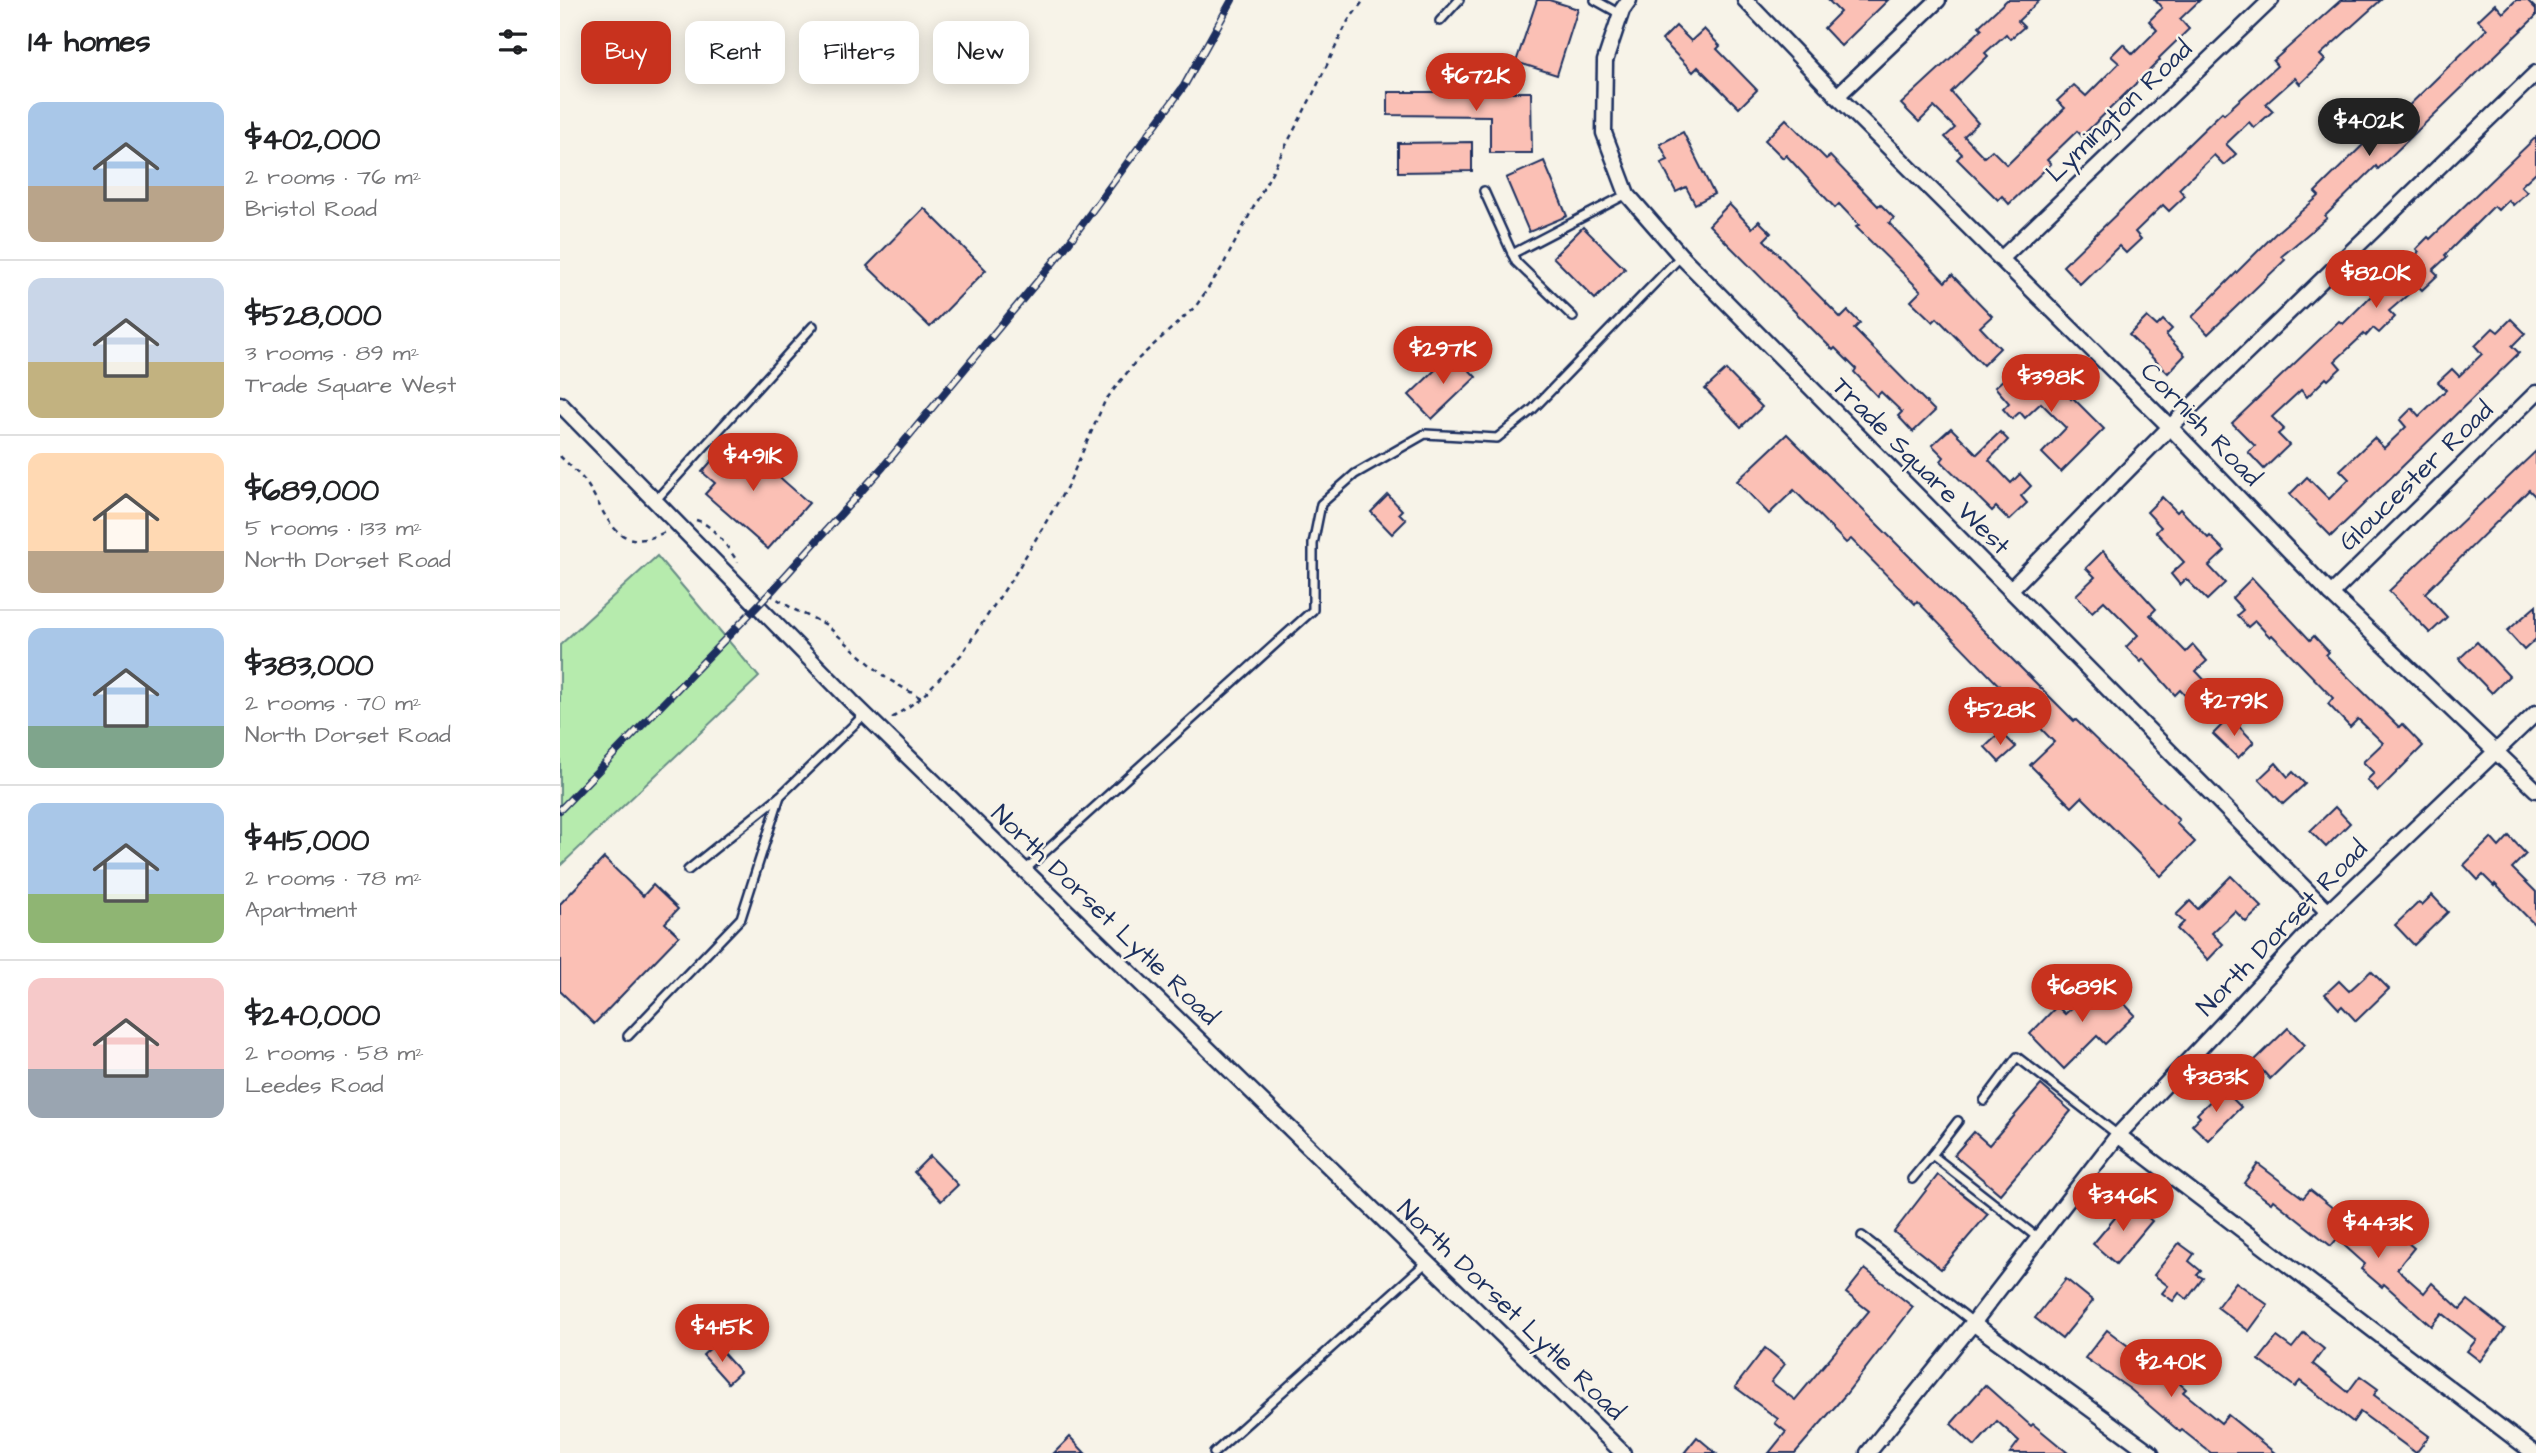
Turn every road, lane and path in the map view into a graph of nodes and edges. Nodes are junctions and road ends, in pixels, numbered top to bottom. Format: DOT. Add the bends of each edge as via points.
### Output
graph roads {
  1 [pos="1364,0"];
  2 [pos="1459,0"];
  3 [pos="1595,0"];
  4 [pos="1629,0"];
  5 [pos="1745,0"];
  6 [pos="1938,0"];
  7 [pos="2271,0"];
  8 [pos="1621,15"];
  9 [pos="1440,22"];
  10 [pos="2536,73"];
  11 [pos="1837,96"];
  12 [pos="1484,191"];
  13 [pos="1627,194"];
  14 [pos="1512,254"];
  15 [pos="1681,256"];
  16 [pos="2001,258"];
  17 [pos="1573,317"];
  18 [pos="813,326"];
  19 [pos="2536,393"];
  20 [pos="560,404"];
  21 [pos="2170,426"];
  22 [pos="654,502"];
  23 [pos="2010,590"];
  24 [pos="2331,594"];
  25 [pos="2536,713"];
  26 [pos="865,715"];
  27 [pos="878,727"];
  28 [pos="2497,750"];
  29 [pos="2536,790"];
  30 [pos="780,796"];
  31 [pos="688,870"];
  32 [pos="1024,870"];
  33 [pos="2328,912"];
  34 [pos="628,1036"];
  35 [pos="1984,1101"];
  36 [pos="1958,1121"];
  37 [pos="2118,1135"];
  38 [pos="1931,1154"];
  39 [pos="1912,1179"];
  40 [pos="1862,1236"];
  41 [pos="2038,1238"];
  42 [pos="1427,1262"];
  43 [pos="1973,1323"];
  44 [pos="1214,1453"];
  45 [pos="1623,1453"];
  46 [pos="1868,1453"];
  47 [pos="2151,1453"];
  48 [pos="2534,1453"];
  1 -- 27 [label="path" via="1348,21 1221,270 1196,306 1136,361 1105,401 1068,485 961,655 921,698"];
  2 -- 9 [label="lane"];
  3 -- 8 [label="lane"];
  4 -- 8 [label="street, Trade Square West"];
  5 -- 11 [label="street, Cornish Road"];
  6 -- 11 [label="street"];
  7 -- 16 [label="street, Lymington Road"];
  8 -- 13 [label="street, Trade Square West" via="1605,61 1604,133"];
  10 -- 21 [label="street"];
  11 -- 16 [label="street, Cornish Road"];
  12 -- 14 [label="lane"];
  13 -- 14 [label="lane"];
  13 -- 15 [label="street, Trade Square West"];
  14 -- 17 [label="lane"];
  15 -- 23 [label="street, Trade Square West"];
  15 -- 32 [label="lane" via="1533,409 1497,438 1425,434 1355,474 1321,504 1313,544 1313,610"];
  16 -- 21 [label="street, Cornish Road"];
  18 -- 22 [label="lane"];
  19 -- 24 [label="street, Gloucester Road"];
  20 -- 22 [label="street, North Dorset Lytle Road"];
  21 -- 23 [label="street"];
  21 -- 24 [label="street, Cornish Road"];
  22 -- 26 [label="street, North Dorset Lytle Road"];
  23 -- 33 [label="street, Trade Square West"];
  24 -- 28 [label="street, Cornish Road"];
  25 -- 28 [label="street, North Dorset Road"];
  26 -- 27 [label="street, North Dorset Lytle Road"];
  26 -- 30 [label="lane"];
  27 -- 32 [label="street, North Dorset Lytle Road"];
  28 -- 29 [label="street, Cornish Road"];
  28 -- 33 [label="street, North Dorset Road"];
  30 -- 31 [label="lane"];
  30 -- 34 [label="lane" via="741,918"];
  32 -- 42 [label="street, North Dorset Lytle Road"];
  33 -- 37 [label="street, North Dorset Road"];
  35 -- 37 [label="lane" via="2017,1057"];
  36 -- 38 [label="lane"];
  37 -- 41 [label="street, North Dorset Road"];
  37 -- 48 [label="street"];
  38 -- 39 [label="lane"];
  38 -- 41 [label="lane"];
  40 -- 43 [label="lane"];
  41 -- 43 [label="street, North Dorset Road"];
  42 -- 44 [label="lane"];
  42 -- 45 [label="street, North Dorset Lytle Road"];
  43 -- 46 [label="street, North Dorset Road"];
  43 -- 47 [label="street"];
}
